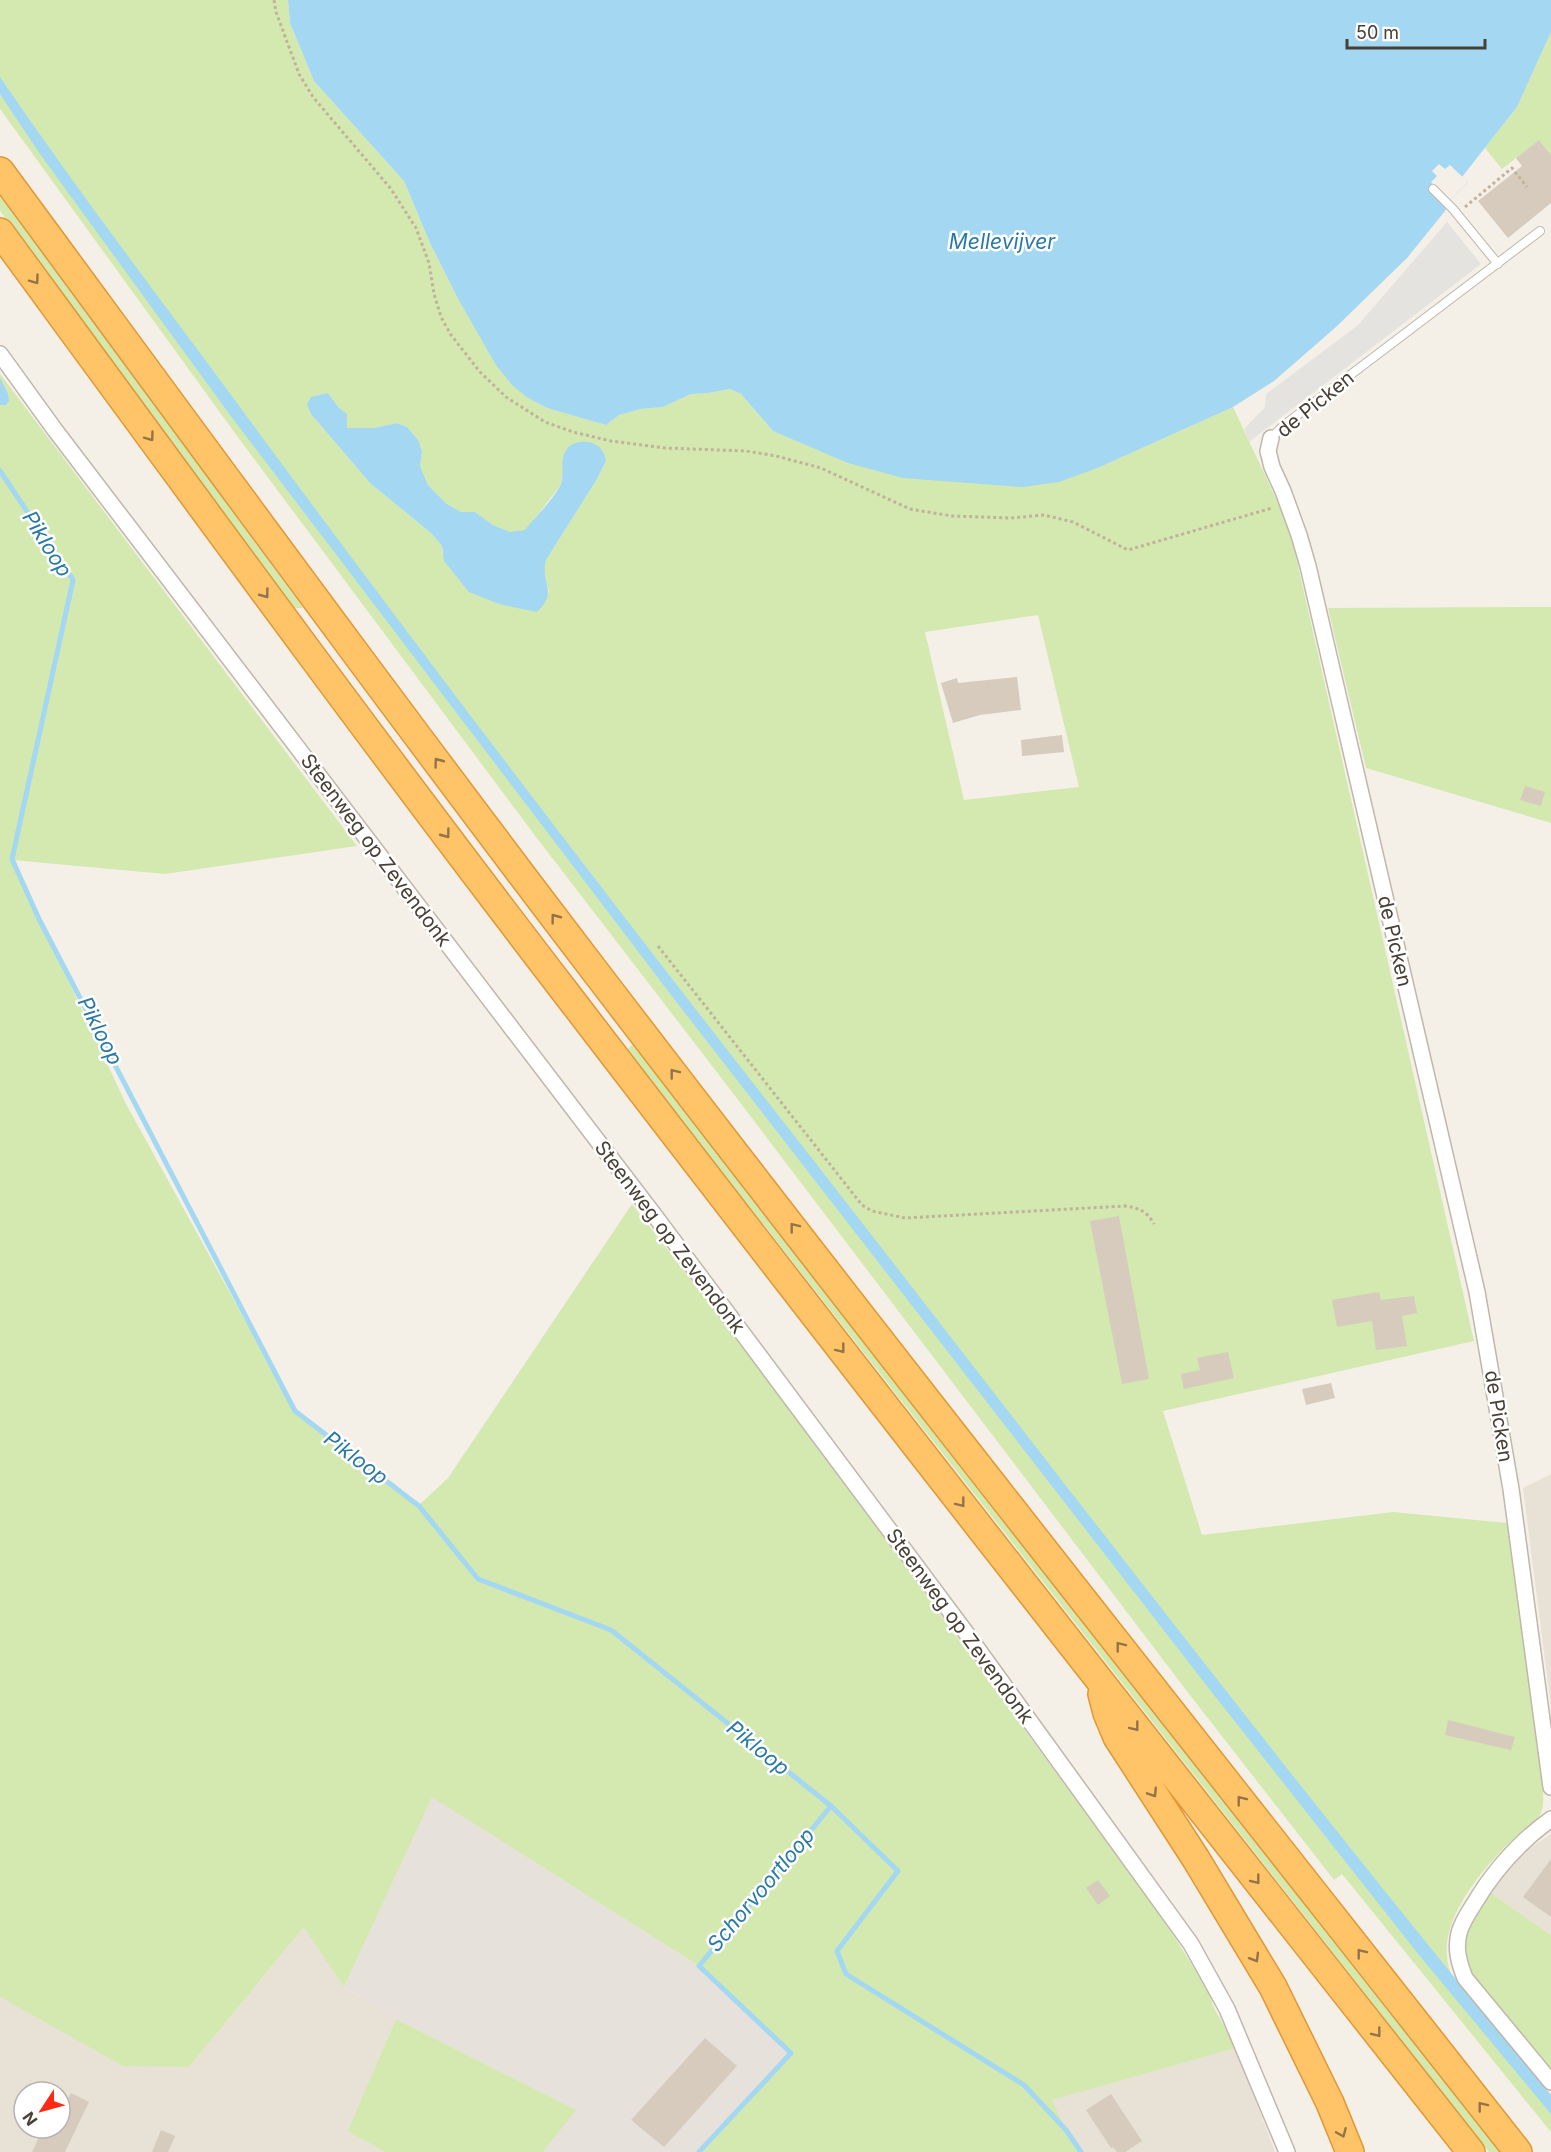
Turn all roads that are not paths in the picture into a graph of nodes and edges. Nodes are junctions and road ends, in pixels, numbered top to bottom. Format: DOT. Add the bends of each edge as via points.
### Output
graph roads {
  1 [pos="0,171"];
  2 [pos="1433,189"];
  3 [pos="1540,231"];
  4 [pos="0,232"];
  5 [pos="1498,264"];
  6 [pos="0,354"];
  7 [pos="1271,438"];
  8 [pos="1099,1681"];
  9 [pos="1551,1787"];
  10 [pos="1551,1819"];
  11 [pos="1551,2082"];
  12 [pos="1287,2152"];
  13 [pos="1350,2152"];
  14 [pos="1471,2152"];
  15 [pos="1518,2152"];
  15 -- 1 [label="highway, one-way" via="591,965"];
  2 -- 5 [label="lane"];
  3 -- 5 [label="lane, de Picken"];
  4 -- 8 [label="highway, one-way" via="245,567 556,980"];
  5 -- 7 [label="lane, de Picken"];
  6 -- 12 [label="street, Steenweg op Zevendonk" via="662,1225 964,1630 1184,1934 1227,2009"];
  7 -- 9 [label="street, de Picken" via="1268,451 1308,566 1477,1292 1511,1489"];
  8 -- 13 [label="highway, one-way" via="1117,1737 1273,1987"];
  8 -- 14 [label="highway, one-way"];
  10 -- 11 [label="street" via="1512,1851 1488,1880 1463,1922 1457,1955 1473,1989"];
}
